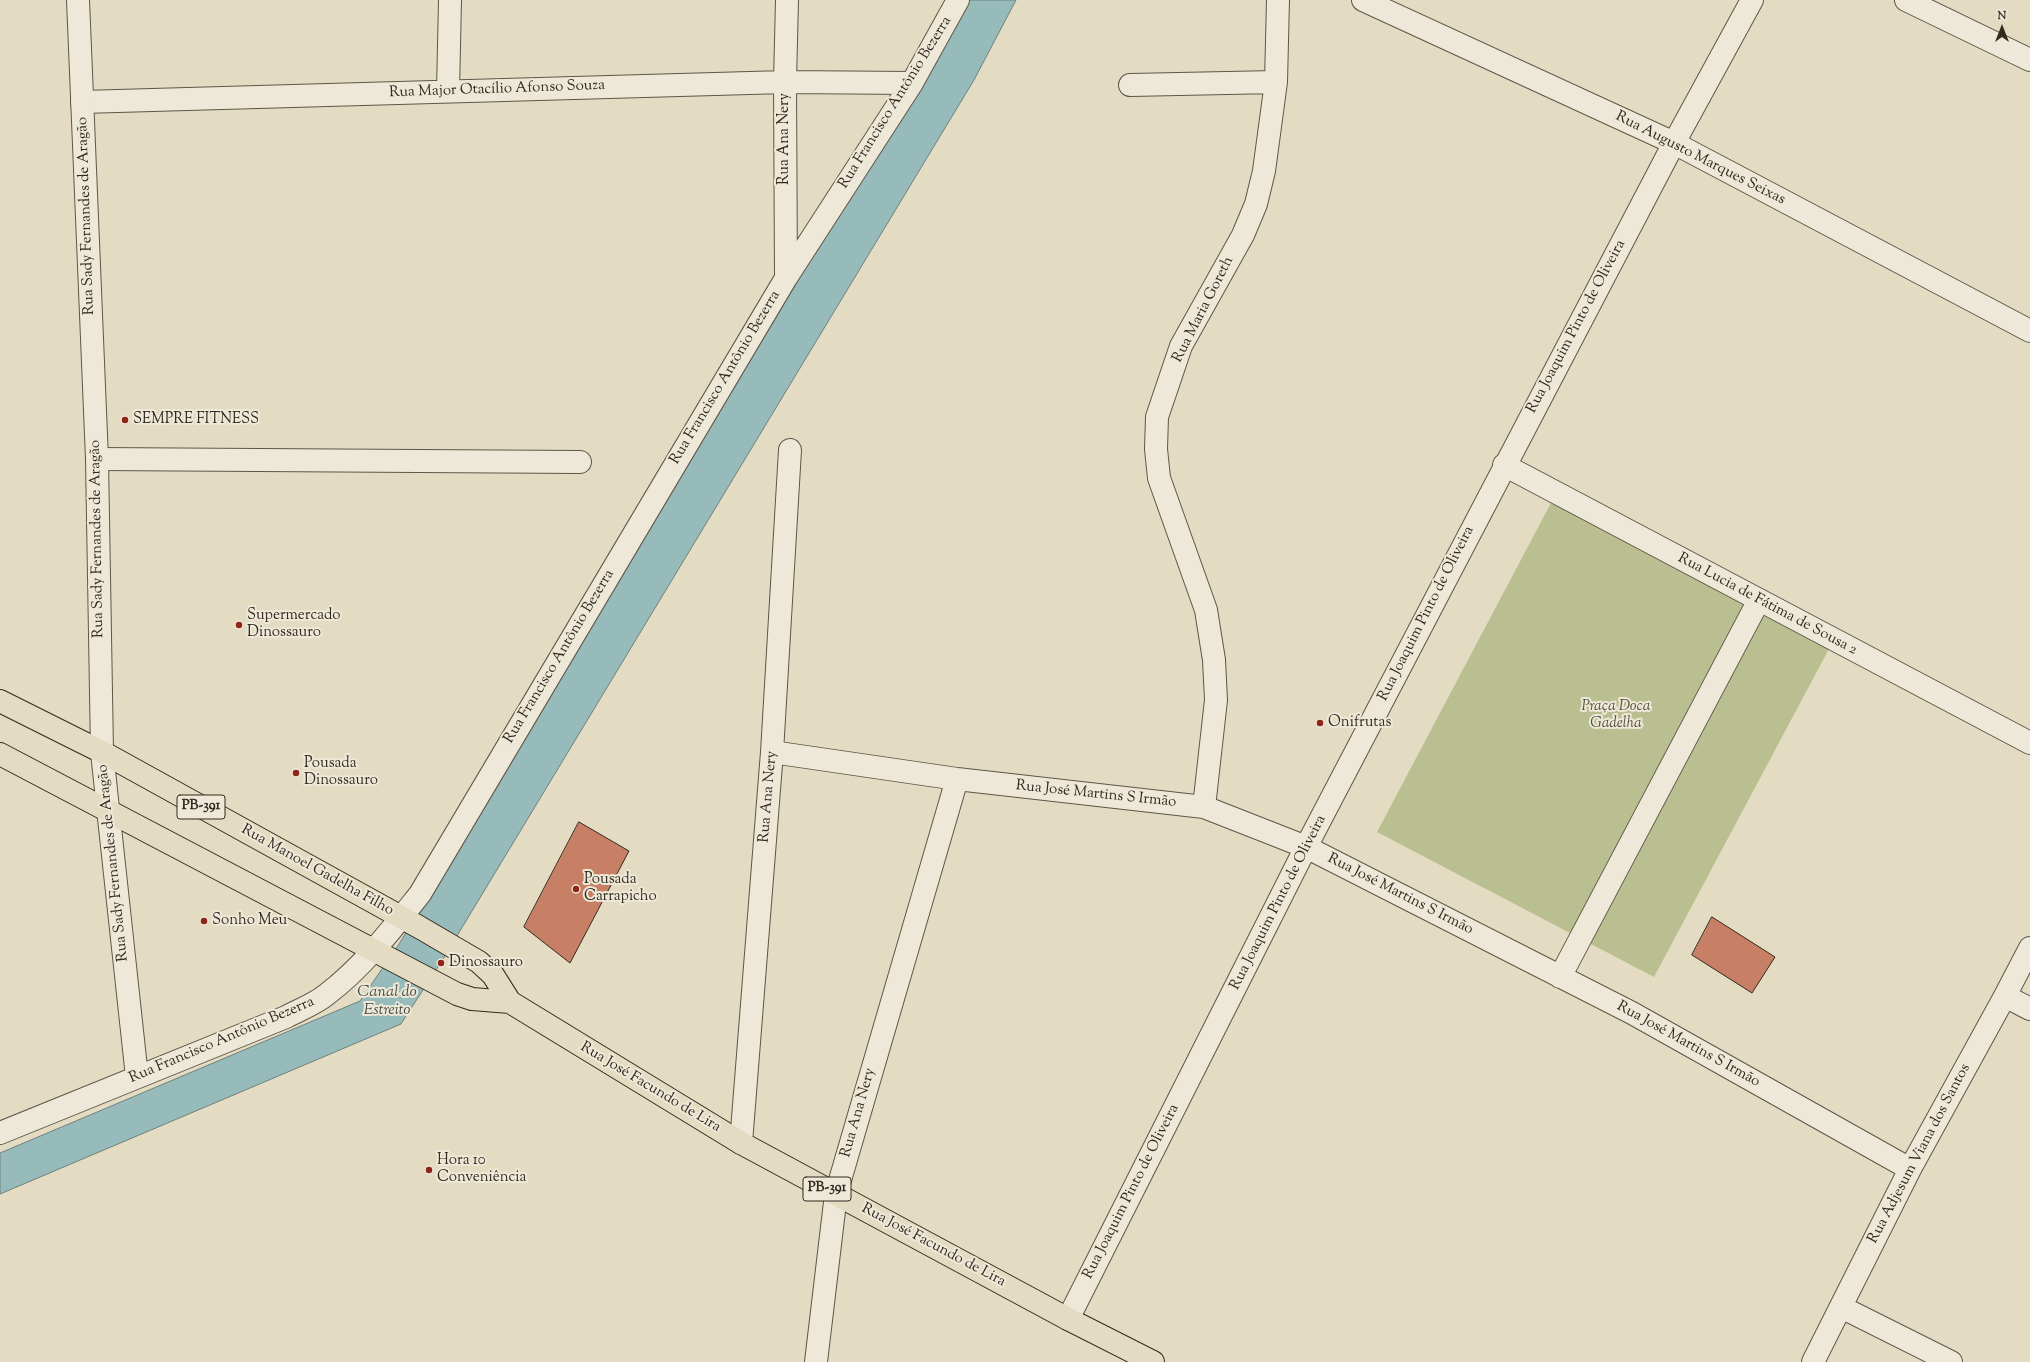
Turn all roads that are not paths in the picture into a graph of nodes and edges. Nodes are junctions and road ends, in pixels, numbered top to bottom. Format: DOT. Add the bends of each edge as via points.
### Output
graph roads {
  1 [pos="78,0"];
  2 [pos="450,0"];
  3 [pos="787,0"];
  4 [pos="958,0"];
  5 [pos="1278,0"];
  6 [pos="1363,0"];
  7 [pos="1752,0"];
  8 [pos="1906,0"];
  9 [pos="2030,60"];
  10 [pos="785,82"];
  11 [pos="1276,82"];
  12 [pos="912,83"];
  13 [pos="1130,85"];
  14 [pos="448,91"];
  15 [pos="82,102"];
  16 [pos="1674,143"];
  17 [pos="786,278"];
  18 [pos="2030,331"];
  19 [pos="790,450"];
  20 [pos="97,459"];
  21 [pos="580,462"];
  22 [pos="1504,465"];
  23 [pos="1759,600"];
  24 [pos="0,701"];
  25 [pos="2030,744"];
  26 [pos="102,752"];
  27 [pos="772,752"];
  28 [pos="0,754"];
  29 [pos="957,779"];
  30 [pos="1204,807"];
  31 [pos="108,809"];
  32 [pos="1306,847"];
  33 [pos="410,922"];
  34 [pos="2030,948"];
  35 [pos="373,949"];
  36 [pos="1560,977"];
  37 [pos="2005,996"];
  38 [pos="510,1002"];
  39 [pos="2030,1009"];
  40 [pos="137,1077"];
  41 [pos="0,1133"];
  42 [pos="741,1143"];
  43 [pos="1910,1169"];
  44 [pos="836,1194"];
  45 [pos="1841,1307"];
  46 [pos="1068,1319"];
  47 [pos="816,1362"];
  48 [pos="1153,1362"];
  49 [pos="1813,1362"];
  50 [pos="1951,1362"];
  1 -- 15 [label="street, Rua Sady Fernandes de Aragão"];
  2 -- 14 [label="street"];
  3 -- 10 [label="street, Rua Ana Nery"];
  4 -- 12 [label="street, Rua Francisco Antônio Bezerra"];
  5 -- 11 [label="street, Rua Maria Goreth"];
  6 -- 16 [label="street, Rua Augusto Marques Seixas"];
  7 -- 16 [label="street, Rua Joaquim Pinto de Oliveira"];
  8 -- 9 [label="street"];
  10 -- 12 [label="street, Rua Major Otacílio Afonso Souza"];
  10 -- 14 [label="street, Rua Major Otacílio Afonso Souza"];
  10 -- 17 [label="street, Rua Ana Nery"];
  11 -- 13 [label="street"];
  11 -- 30 [label="street, Rua Maria Goreth" via="1264,172 1256,204 1243,235 1182,346 1157,417 1156,449 1159,478 1206,610 1214,660 1216,700"];
  12 -- 17 [label="street, Rua Francisco Antônio Bezerra"];
  14 -- 15 [label="street, Rua Major Otacílio Afonso Souza"];
  15 -- 20 [label="street, Rua Sady Fernandes de Aragão"];
  16 -- 18 [label="street, Rua Augusto Marques Seixas"];
  16 -- 22 [label="street, Rua Joaquim Pinto de Oliveira"];
  17 -- 33 [label="street, Rua Francisco Antônio Bezerra" via="424,887"];
  19 -- 27 [label="street, Rua Ana Nery"];
  20 -- 21 [label="street"];
  20 -- 26 [label="street, Rua Sady Fernandes de Aragão"];
  22 -- 23 [label="street, Rua Lucia de Fátima de Sousa 2"];
  22 -- 32 [label="street, Rua Joaquim Pinto de Oliveira"];
  23 -- 25 [label="street, Rua Lucia de Fátima de Sousa 2"];
  23 -- 36 [label="street"];
  24 -- 26 [label="main road, Rua Manoel Gadelha Filho / PB-391"];
  26 -- 31 [label="street, Rua Sady Fernandes de Aragão"];
  26 -- 33 [label="main road, Rua Manoel Gadelha Filho / PB-391"];
  27 -- 29 [label="street, Rua José Martins S Irmão"];
  27 -- 42 [label="street, Rua Ana Nery"];
  28 -- 31 [label="main road, PB-391"];
  29 -- 30 [label="street, Rua José Martins S Irmão"];
  29 -- 44 [label="street, Rua Ana Nery"];
  30 -- 32 [label="street, Rua José Martins S Irmão"];
  31 -- 35 [label="main road, PB-391"];
  31 -- 40 [label="street, Rua Sady Fernandes de Aragão"];
  32 -- 36 [label="street, Rua José Martins S Irmão"];
  32 -- 46 [label="street, Rua Joaquim Pinto de Oliveira"];
  33 -- 35 [label="street, Rua Francisco Antônio Bezerra"];
  33 -- 38 [label="main road, Rua José Facundo de Lira / PB-391" via="479,962 493,975"];
  34 -- 37 [label="street, Rua Adjesum Viana dos Santos"];
  35 -- 38 [label="main road, Rua José Facundo de Lira / PB-391" via="457,994 472,999"];
  35 -- 40 [label="street, Rua Francisco Antônio Bezerra" via="353,972 325,996 286,1016"];
  36 -- 43 [label="street, Rua José Martins S Irmão" via="1632,1013"];
  37 -- 39 [label="street"];
  37 -- 43 [label="street, Rua Adjesum Viana dos Santos"];
  38 -- 42 [label="main road, Rua José Facundo de Lira / PB-391"];
  40 -- 41 [label="street, Rua Francisco Antônio Bezerra"];
  42 -- 44 [label="main road, Rua José Facundo de Lira / PB-391"];
  43 -- 45 [label="street, Rua Adjesum Viana dos Santos"];
  44 -- 46 [label="main road, Rua José Facundo de Lira / PB-391"];
  44 -- 47 [label="street, Rua Ana Nery"];
  45 -- 49 [label="street, Rua Adjesum Viana dos Santos"];
  45 -- 50 [label="street"];
  46 -- 48 [label="main road, Rua José Facundo de Lira / PB-391"];
}
